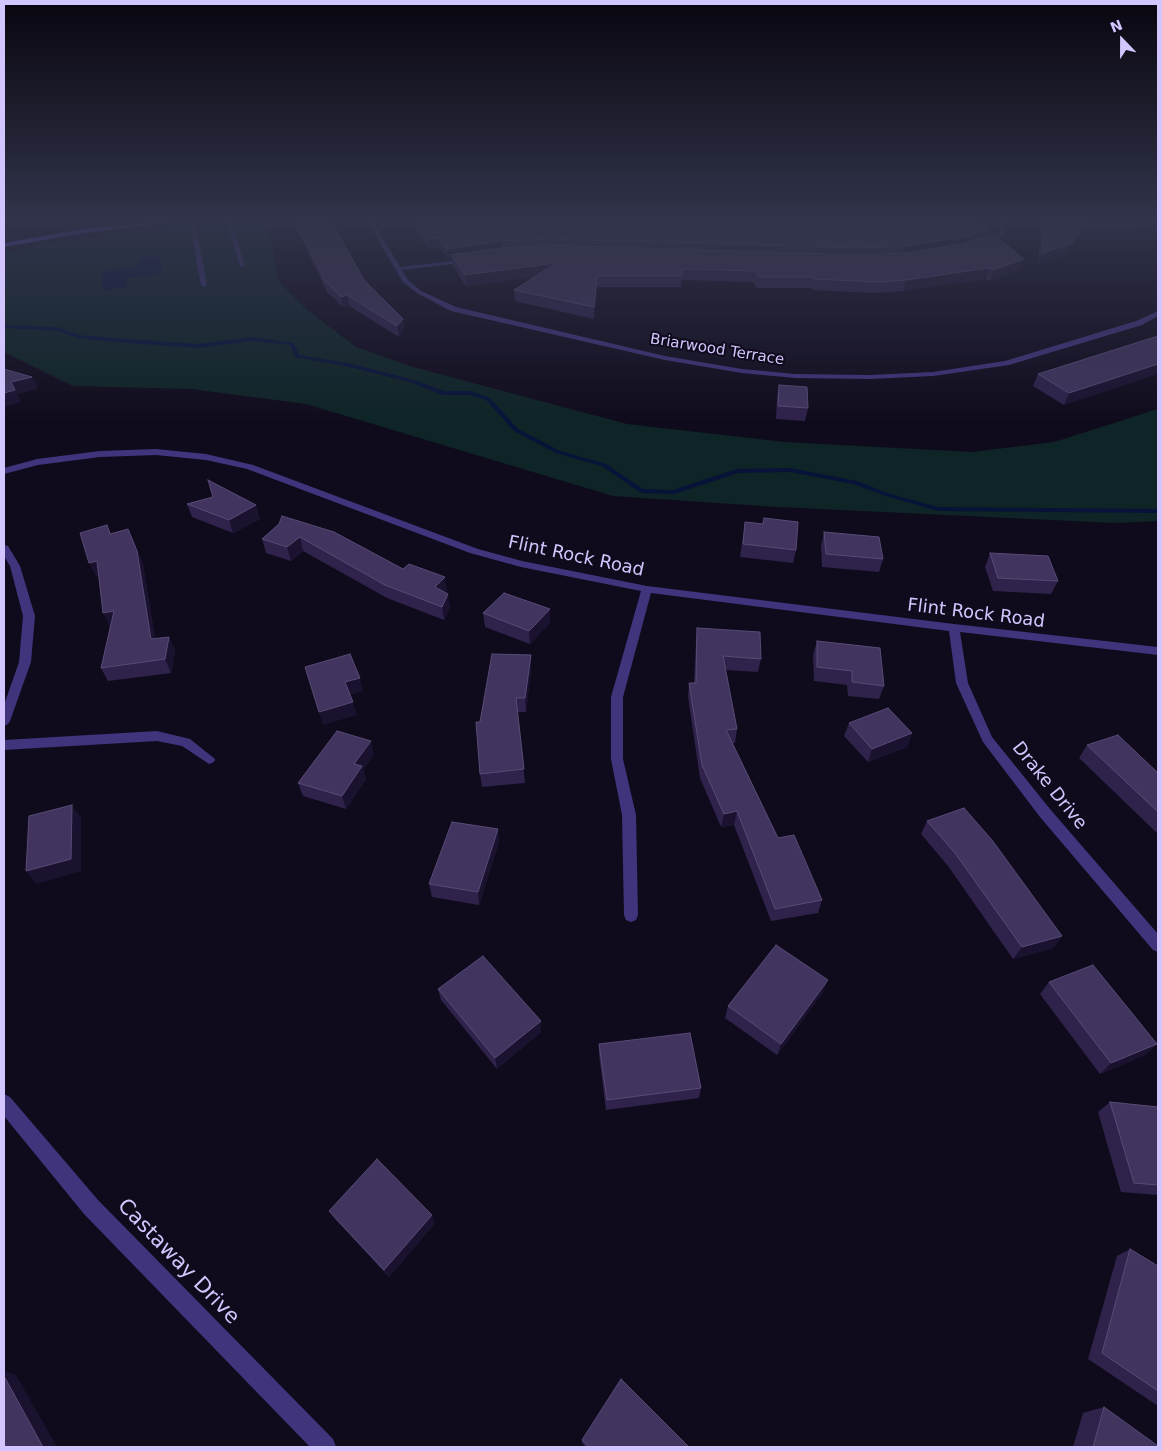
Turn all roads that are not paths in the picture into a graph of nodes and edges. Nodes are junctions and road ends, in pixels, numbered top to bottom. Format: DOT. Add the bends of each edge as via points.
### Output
graph roads {
  1 [pos="415,289"];
  2 [pos="1158,313"];
  3 [pos="4,471"];
  4 [pos="4,548"];
  5 [pos="647,589"];
  6 [pos="954,628"];
  7 [pos="1158,651"];
  8 [pos="4,721"];
  9 [pos="4,745"];
  10 [pos="209,759"];
  11 [pos="631,915"];
  12 [pos="1158,944"];
  13 [pos="4,1103"];
  14 [pos="326,1447"];
  1 -- 2 [label="street, Briarwood Terrace" via="454,308 665,358 796,376 933,374 1006,363 1139,323"];
  3 -- 5 [label="street, Flint Rock Road" via="37,462 100,454 156,452 206,457 250,467 474,551 521,564"];
  4 -- 8 [label="street" via="15,566 29,616 25,662"];
  5 -- 6 [label="street, Flint Rock Road"];
  5 -- 11 [label="street" via="617,697 617,759 629,815"];
  6 -- 7 [label="street, Flint Rock Road"];
  6 -- 12 [label="street, Drake Drive" via="962,683 987,739 1045,813"];
  9 -- 10 [label="street" via="157,736 186,742"];
  13 -- 14 [label="street, Castaway Drive" via="91,1207"];
}
